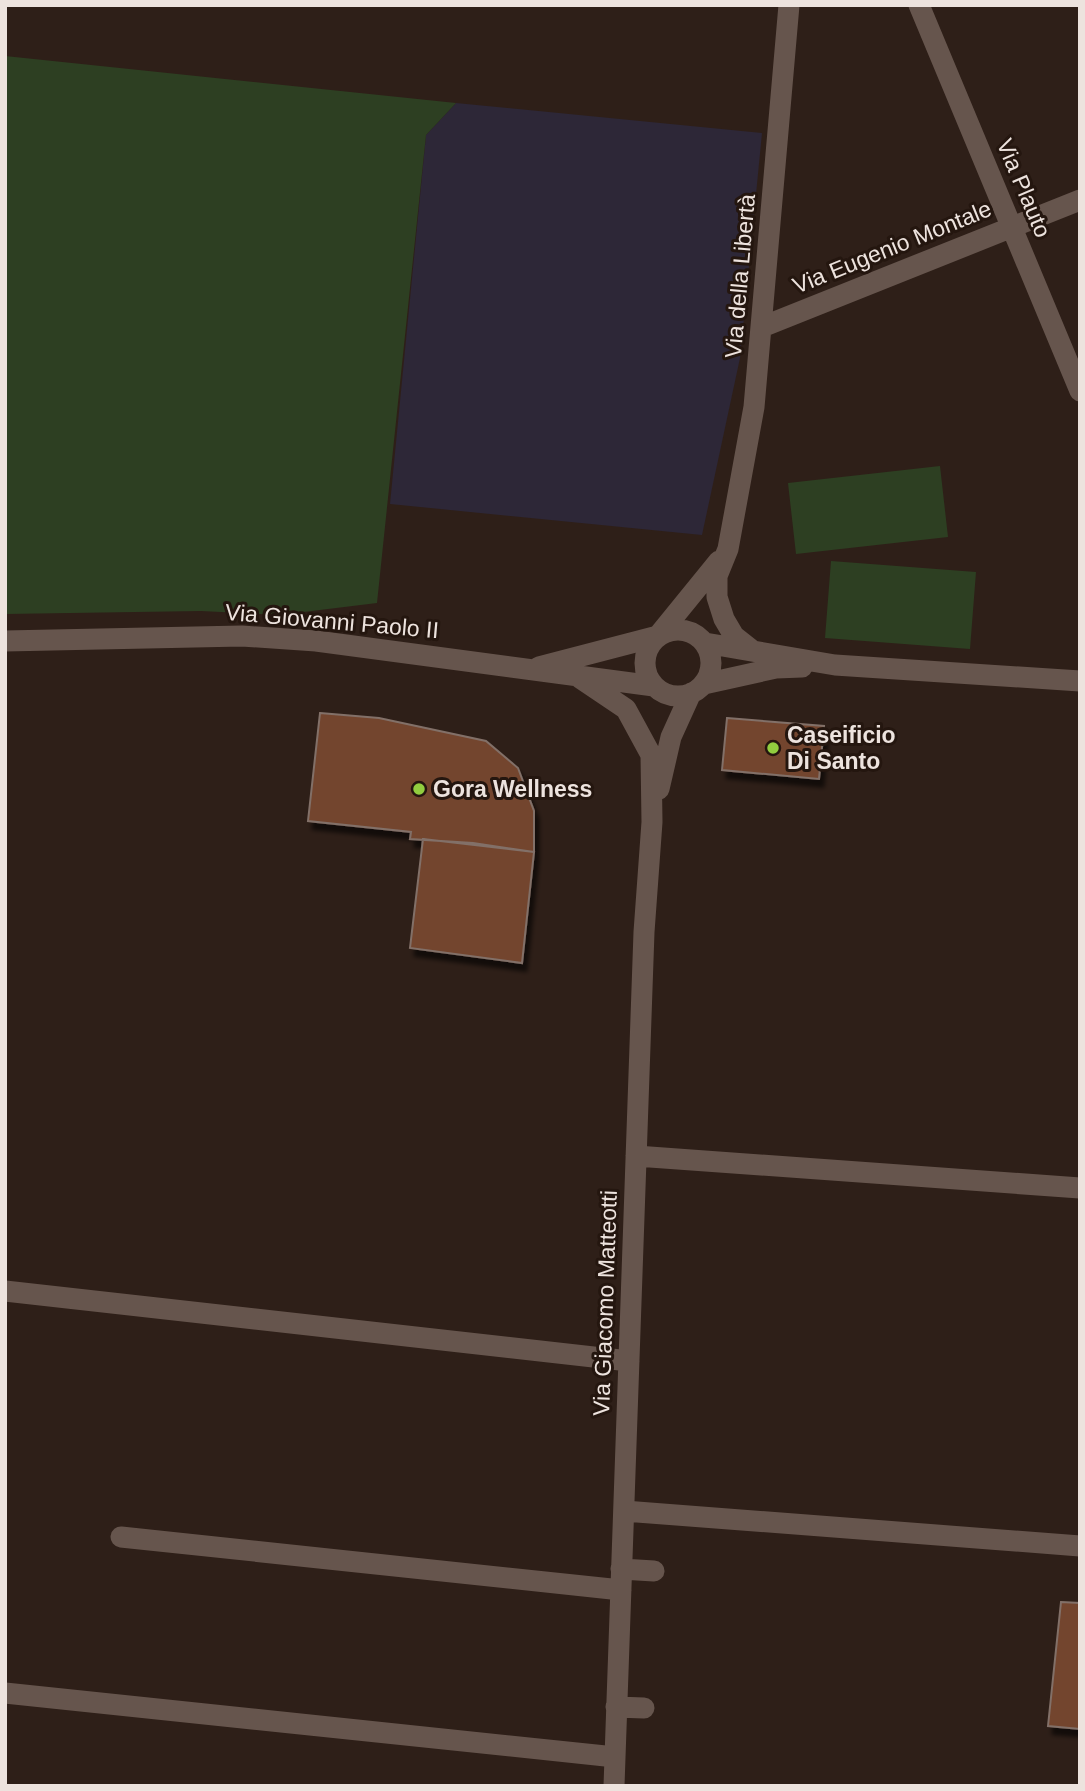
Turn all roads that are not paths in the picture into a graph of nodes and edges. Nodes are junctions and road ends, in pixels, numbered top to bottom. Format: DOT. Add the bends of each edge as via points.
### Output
graph roads {
  1 [pos="789,5"];
  2 [pos="919,5"];
  3 [pos="1080,200"];
  4 [pos="1012,228"];
  5 [pos="762,327"];
  6 [pos="1080,391"];
  7 [pos="728,549"];
  8 [pos="658,636"];
  9 [pos="5,641"];
  10 [pos="705,643"];
  11 [pos="753,651"];
  12 [pos="835,665"];
  13 [pos="527,669"];
  14 [pos="580,678"];
  15 [pos="1080,681"];
  16 [pos="654,685"];
  17 [pos="697,688"];
  18 [pos="652,822"];
  19 [pos="636,1156"];
  20 [pos="1080,1188"];
  21 [pos="5,1291"];
  22 [pos="629,1361"];
  23 [pos="624,1511"];
  24 [pos="121,1537"];
  25 [pos="1080,1546"];
  26 [pos="654,1571"];
  27 [pos="621,1580"];
  28 [pos="5,1693"];
  29 [pos="617,1707"];
  30 [pos="645,1708"];
  31 [pos="615,1758"];
  32 [pos="614,1786"];
  1 -- 5 [label="street, Via della Libertà"];
  2 -- 4 [label="street, Via Plauto"];
  3 -- 4 [label="street, Via Eugenio Montale"];
  4 -- 5 [label="street, Via Eugenio Montale"];
  4 -- 6 [label="street, Via Plauto"];
  5 -- 7 [label="street, Via della Libertà" via="754,407"];
  7 -- 8 [label="street"];
  7 -- 11 [label="street, Via della Libertà" via="717,576 717,597 734,636"];
  8 -- 10 [label="street" via="678,629"];
  8 -- 13 [label="street"];
  8 -- 16 [label="street" via="645,665"];
  9 -- 13 [label="street, Via Giovanni Paolo II" via="242,636 316,641"];
  10 -- 11 [label="street"];
  10 -- 17 [label="street" via="711,664"];
  11 -- 12 [label="street"];
  12 -- 15 [label="street"];
  12 -- 17 [label="street" via="776,668"];
  13 -- 14 [label="street, Via Giovanni Paolo II"];
  14 -- 16 [label="street, Via Giovanni Paolo II"];
  14 -- 18 [label="street" via="626,709 651,755"];
  16 -- 17 [label="street" via="671,695"];
  17 -- 18 [label="street" via="671,737"];
  18 -- 19 [label="street, Via Giacomo Matteotti"];
  19 -- 20 [label="street"];
  19 -- 22 [label="street, Via Giacomo Matteotti"];
  21 -- 22 [label="street"];
  22 -- 23 [label="street, Via Giacomo Matteotti"];
  23 -- 25 [label="street"];
  23 -- 27 [label="street, Via Giacomo Matteotti"];
  24 -- 27 [label="street"];
  26 -- 27 [label="street"];
  27 -- 29 [label="street, Via Giacomo Matteotti"];
  28 -- 31 [label="street"];
  29 -- 30 [label="street"];
  29 -- 31 [label="street, Via Giacomo Matteotti"];
  31 -- 32 [label="street, Via Giacomo Matteotti"];
}
